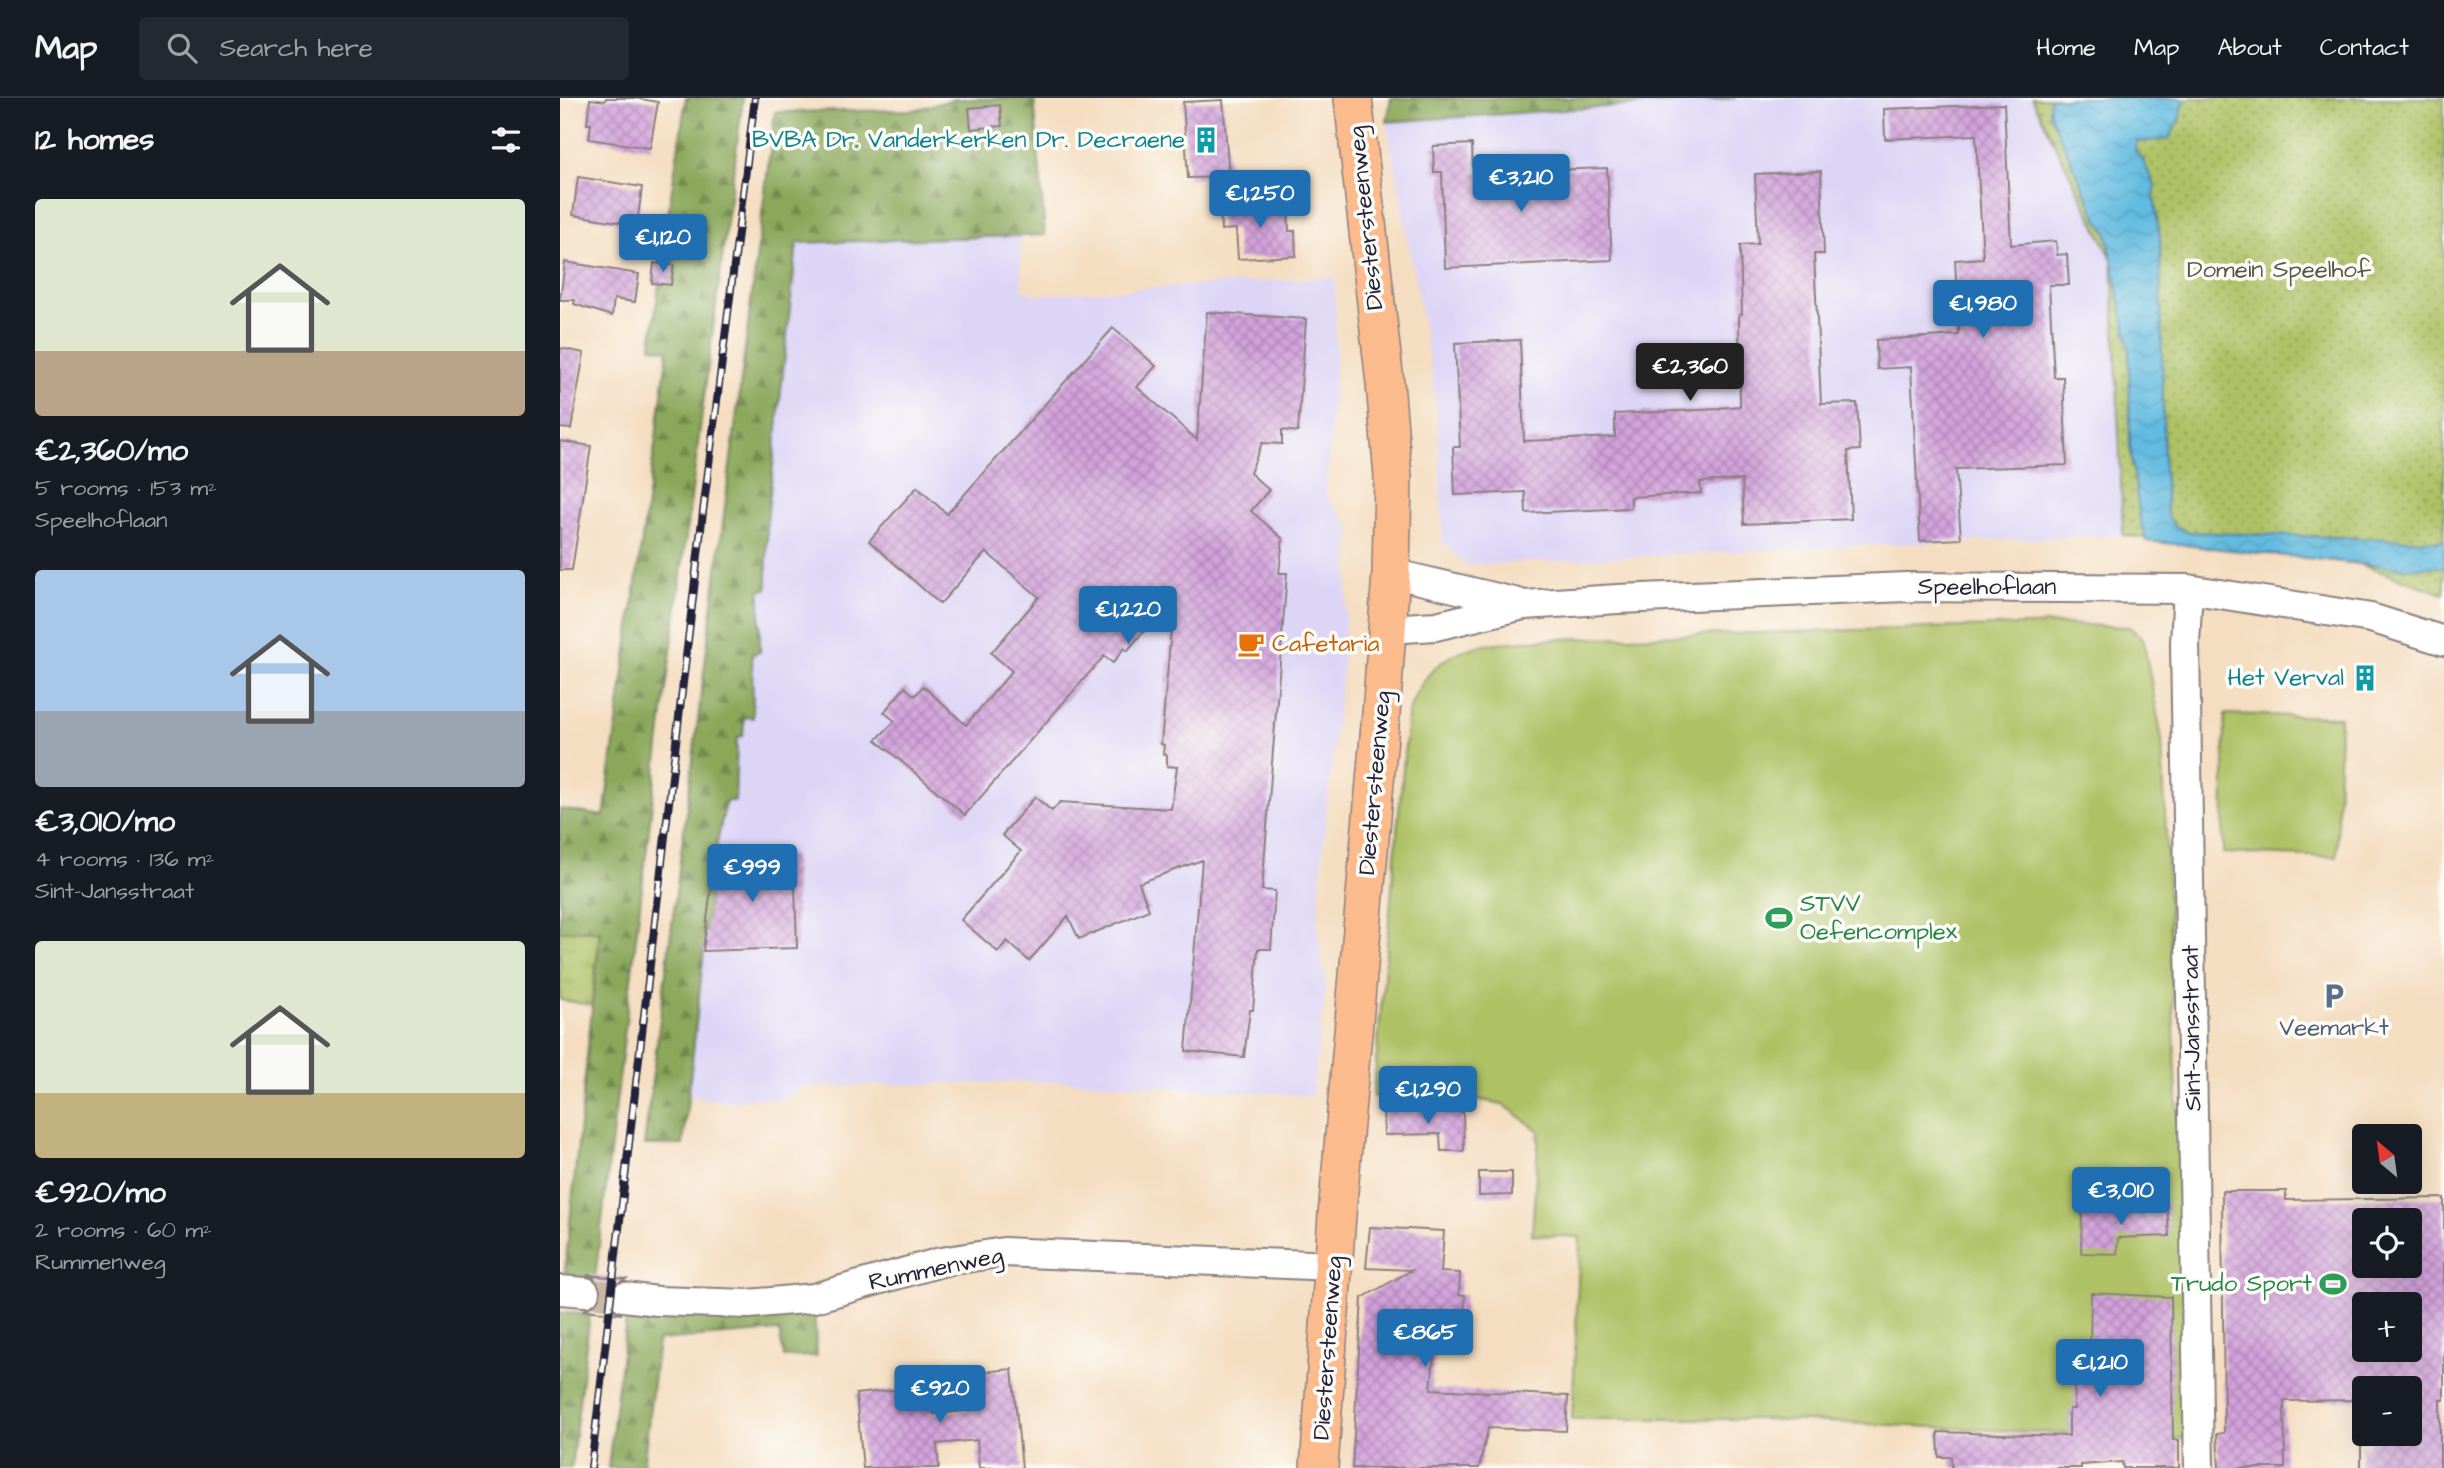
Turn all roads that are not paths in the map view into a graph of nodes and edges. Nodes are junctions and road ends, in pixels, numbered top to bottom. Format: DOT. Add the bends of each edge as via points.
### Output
graph roads {
  1 [pos="1353,98"];
  2 [pos="1391,573"];
  3 [pos="2188,589"];
  4 [pos="1524,605"];
  5 [pos="1388,629"];
  6 [pos="2444,641"];
  7 [pos="1334,1266"];
  8 [pos="624,1297"];
  9 [pos="1319,1468"];
  10 [pos="2199,1468"];
  1 -- 2 [label="main road, Diestersteenweg" via="1391,464"];
  2 -- 4 [label="street, Speelhoflaan"];
  2 -- 5 [label="main road, Diestersteenweg"];
  3 -- 4 [label="street, Speelhoflaan" via="1906,587"];
  3 -- 6 [label="street, Speelhoflaan" via="2371,618"];
  3 -- 10 [label="street, Sint-Jansstraat" via="2185,643"];
  4 -- 5 [label="street, Speelhoflaan" via="1436,626"];
  5 -- 7 [label="main road, Diestersteenweg"];
  7 -- 8 [label="street, Rummenweg" via="1004,1252 942,1262 814,1298 749,1304"];
  7 -- 9 [label="main road, Diestersteenweg"];
}
